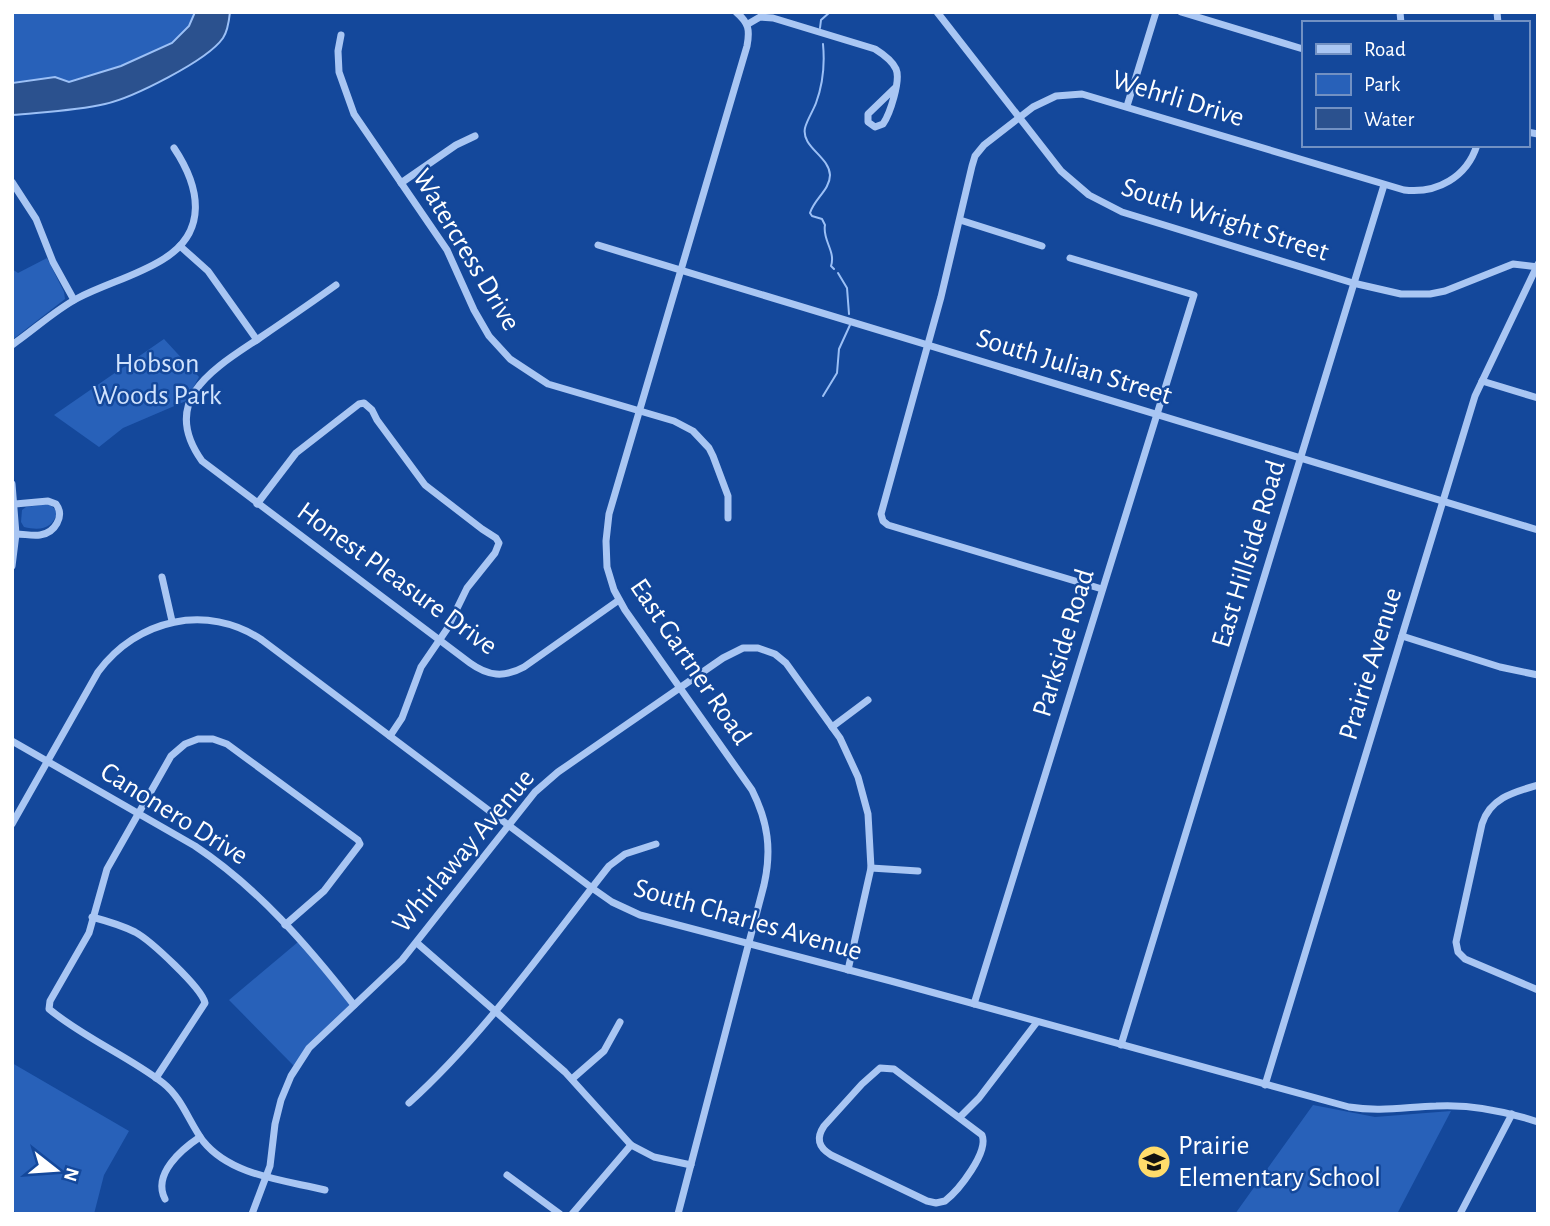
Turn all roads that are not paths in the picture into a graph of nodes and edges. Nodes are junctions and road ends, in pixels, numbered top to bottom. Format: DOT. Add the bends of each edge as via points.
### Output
graph roads {
  1 [pos="736,12"];
  2 [pos="937,12"];
  3 [pos="1156,12"];
  4 [pos="1181,12"];
  5 [pos="748,23"];
  6 [pos="341,36"];
  7 [pos="1302,49"];
  8 [pos="896,87"];
  9 [pos="1128,106"];
  10 [pos="1019,117"];
  11 [pos="475,136"];
  12 [pos="1476,147"];
  13 [pos="174,148"];
  14 [pos="12,181"];
  15 [pos="401,183"];
  16 [pos="1384,185"];
  17 [pos="960,220"];
  18 [pos="598,245"];
  19 [pos="180,246"];
  20 [pos="1042,246"];
  21 [pos="1070,258"];
  22 [pos="1537,266"];
  23 [pos="681,270"];
  24 [pos="1353,283"];
  25 [pos="336,285"];
  26 [pos="74,300"];
  27 [pos="257,340"];
  28 [pos="929,344"];
  29 [pos="12,345"];
  30 [pos="1482,381"];
  31 [pos="1538,398"];
  32 [pos="638,412"];
  33 [pos="1157,414"];
  34 [pos="1301,457"];
  35 [pos="12,484"];
  36 [pos="1443,501"];
  37 [pos="257,503"];
  38 [pos="15,504"];
  39 [pos="728,518"];
  40 [pos="1538,530"];
  41 [pos="16,534"];
  42 [pos="12,566"];
  43 [pos="162,577"];
  44 [pos="1102,589"];
  45 [pos="620,600"];
  46 [pos="172,621"];
  47 [pos="1402,636"];
  48 [pos="439,640"];
  49 [pos="1538,675"];
  50 [pos="680,688"];
  51 [pos="868,700"];
  52 [pos="832,727"];
  53 [pos="390,736"];
  54 [pos="12,741"];
  55 [pos="48,761"];
  56 [pos="1538,785"];
  57 [pos="138,812"];
  58 [pos="12,824"];
  59 [pos="510,824"];
  60 [pos="656,844"];
  61 [pos="872,868"];
  62 [pos="918,871"];
  63 [pos="592,888"];
  64 [pos="92,917"];
  65 [pos="285,925"];
  66 [pos="416,943"];
  67 [pos="749,944"];
  68 [pos="848,970"];
  69 [pos="1538,990"];
  70 [pos="974,1004"];
  71 [pos="354,1005"];
  72 [pos="496,1011"];
  73 [pos="620,1022"];
  74 [pos="1037,1022"];
  75 [pos="1121,1045"];
  76 [pos="156,1078"];
  77 [pos="572,1079"];
  78 [pos="1265,1085"];
  79 [pos="409,1103"];
  80 [pos="1512,1114"];
  81 [pos="960,1117"];
  82 [pos="1538,1122"];
  83 [pos="200,1137"];
  84 [pos="631,1145"];
  85 [pos="691,1165"];
  86 [pos="507,1174"];
  87 [pos="268,1176"];
  88 [pos="326,1190"];
  89 [pos="165,1199"];
  90 [pos="252,1214"];
  91 [pos="560,1214"];
  92 [pos="572,1214"];
  93 [pos="678,1214"];
  94 [pos="1460,1214"];
  1 -- 5 [label="street"];
  2 -- 10 [label="street, South Wright Street"];
  3 -- 9 [label="street"];
  4 -- 7 [label="street"];
  5 -- 8 [label="street" via="773,18 875,49 896,69"];
  5 -- 23 [label="street, East Gartner Road" via="747,46"];
  6 -- 15 [label="street, Watercress Drive" via="339,72 348,102"];
  8 -- 8 [label="street" via="868,114 871,125 883,124"];
  9 -- 10 [label="street, Wehrli Drive" via="1093,95 1066,94 1046,99"];
  9 -- 16 [label="street, Wehrli Drive"];
  10 -- 17 [label="street, Wehrli Drive" via="975,156"];
  10 -- 24 [label="street, South Wright Street" via="1073,182 1104,204"];
  11 -- 15 [label="street"];
  12 -- 16 [label="street" via="1464,169 1442,185 1419,191"];
  13 -- 19 [label="street" via="190,174 196,201 192,226"];
  14 -- 26 [label="street" via="36,219"];
  15 -- 32 [label="street, Watercress Drive" via="447,250 480,323 510,359 560,389"];
  16 -- 24 [label="street, East Hillside Road"];
  17 -- 20 [label="street"];
  17 -- 28 [label="street"];
  18 -- 23 [label="street, South Julian Street"];
  19 -- 26 [label="street" via="161,261"];
  19 -- 27 [label="street" via="208,271"];
  21 -- 33 [label="street, Parkside Road" via="1194,295"];
  22 -- 24 [label="street, South Wright Street" via="1506,266 1465,285 1430,294 1401,294"];
  22 -- 30 [label="street, Prairie Avenue"];
  23 -- 28 [label="street, South Julian Street"];
  23 -- 32 [label="street, East Gartner Road"];
  24 -- 34 [label="street, East Hillside Road"];
  25 -- 27 [label="street"];
  26 -- 29 [label="street"];
  27 -- 37 [label="street, Honest Pleasure Drive" via="207,375 188,409 189,435 202,461"];
  28 -- 33 [label="street, South Julian Street"];
  28 -- 44 [label="street" via="881,514 883,521"];
  30 -- 31 [label="street"];
  30 -- 36 [label="street, Prairie Avenue"];
  32 -- 39 [label="street, Watercress Drive" via="680,424 701,437 725,486"];
  32 -- 45 [label="street, East Gartner Road" via="607,527 607,567"];
  33 -- 34 [label="street, South Julian Street"];
  33 -- 44 [label="street, Parkside Road"];
  34 -- 36 [label="street, South Julian Street"];
  34 -- 75 [label="street, East Hillside Road"];
  35 -- 38 [label="street"];
  36 -- 40 [label="street, South Julian Street"];
  36 -- 47 [label="street, Prairie Avenue"];
  37 -- 48 [label="street, Honest Pleasure Drive"];
  37 -- 48 [label="street" via="308,442 359,404 368,404 425,485 499,542"];
  38 -- 41 [label="street"];
  38 -- 41 [label="street" via="48,501 56,504 60,515 43,535"];
  41 -- 42 [label="street"];
  43 -- 46 [label="street"];
  44 -- 70 [label="street, Parkside Road"];
  45 -- 48 [label="street, Honest Pleasure Drive" via="510,673 480,670"];
  45 -- 50 [label="street, East Gartner Road"];
  46 -- 53 [label="street, South Charles Avenue" via="212,620 243,629"];
  46 -- 55 [label="street, South Charles Avenue" via="141,632 112,654"];
  47 -- 49 [label="street"];
  47 -- 78 [label="street, Prairie Avenue"];
  48 -- 53 [label="street" via="421,667 402,718"];
  50 -- 52 [label="street, Whirlaway Avenue" via="732,652 763,649 786,663"];
  50 -- 59 [label="street, Whirlaway Avenue" via="550,779"];
  50 -- 67 [label="street, East Gartner Road" via="752,790 765,818 768,865"];
  51 -- 52 [label="street"];
  52 -- 61 [label="street, Whirlaway Avenue" via="864,797"];
  53 -- 59 [label="street, South Charles Avenue"];
  54 -- 55 [label="street, Canonero Drive"];
  55 -- 57 [label="street, Canonero Drive"];
  55 -- 58 [label="street, South Charles Avenue"];
  56 -- 69 [label="street" via="1497,800 1487,811 1456,942 1465,959"];
  57 -- 64 [label="street" via="107,869"];
  57 -- 65 [label="street, Canonero Drive" via="219,862"];
  57 -- 65 [label="street" via="176,750 194,740 213,739 356,838 360,844 332,881"];
  59 -- 63 [label="street, South Charles Avenue"];
  59 -- 66 [label="street, Whirlaway Avenue"];
  60 -- 63 [label="street" via="619,858"];
  61 -- 62 [label="street"];
  61 -- 68 [label="street, Whirlaway Avenue"];
  63 -- 67 [label="street, South Charles Avenue" via="640,915"];
  63 -- 72 [label="street"];
  64 -- 76 [label="street" via="86,939 49,1005 53,1012"];
  64 -- 76 [label="street" via="143,937 205,999"];
  65 -- 71 [label="street, Canonero Drive"];
  66 -- 71 [label="street, Whirlaway Avenue"];
  66 -- 72 [label="street"];
  67 -- 68 [label="street, South Charles Avenue"];
  67 -- 85 [label="street, East Gartner Road"];
  68 -- 70 [label="street, South Charles Avenue"];
  70 -- 74 [label="street, South Charles Avenue"];
  71 -- 87 [label="street, Whirlaway Avenue" via="317,1038 291,1076 277,1110"];
  72 -- 77 [label="street"];
  72 -- 79 [label="street"];
  73 -- 77 [label="street" via="604,1051"];
  74 -- 75 [label="street, South Charles Avenue"];
  74 -- 81 [label="street"];
  75 -- 78 [label="street, South Charles Avenue"];
  76 -- 83 [label="street" via="178,1100"];
  77 -- 84 [label="street"];
  78 -- 80 [label="street, South Charles Avenue" via="1364,1110 1465,1106"];
  80 -- 82 [label="street, South Charles Avenue"];
  80 -- 94 [label="street"];
  81 -- 81 [label="street" via="982,1135 983,1150 951,1195 936,1203 831,1155 818,1139 824,1126 880,1068 894,1069"];
  83 -- 87 [label="street" via="231,1164"];
  83 -- 89 [label="street" via="168,1168 162,1185"];
  84 -- 85 [label="street" via="654,1157"];
  84 -- 92 [label="street"];
  85 -- 93 [label="street, East Gartner Road"];
  86 -- 91 [label="street"];
  87 -- 88 [label="street"];
  87 -- 90 [label="street, Whirlaway Avenue"];
}
